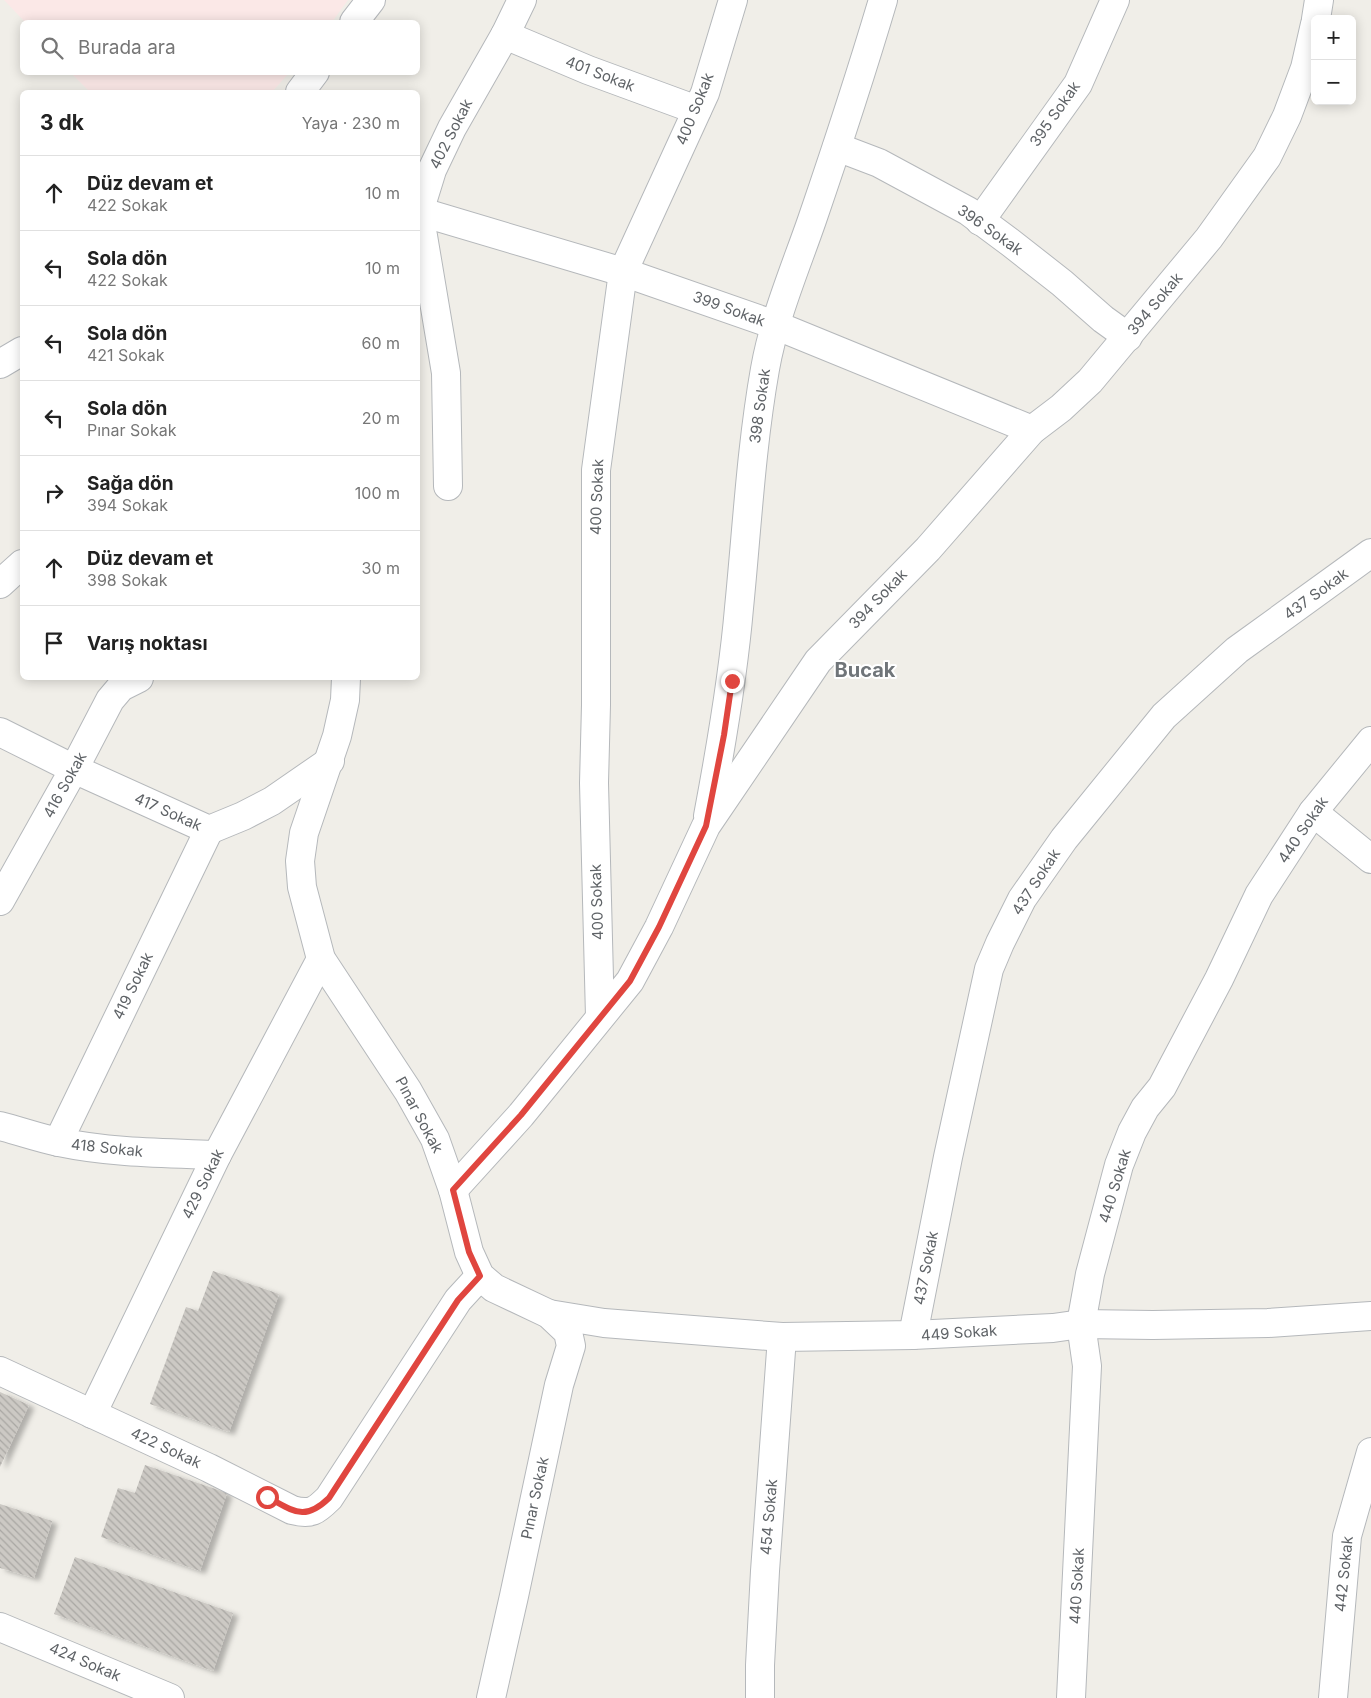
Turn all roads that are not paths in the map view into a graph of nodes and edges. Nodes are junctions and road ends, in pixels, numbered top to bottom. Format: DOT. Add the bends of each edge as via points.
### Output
graph roads {
  1 [pos="371,0"];
  2 [pos="522,0"];
  3 [pos="733,0"];
  4 [pos="883,0"];
  5 [pos="1115,0"];
  6 [pos="1319,0"];
  7 [pos="1317,15"];
  8 [pos="356,20"];
  9 [pos="505,35"];
  10 [pos="1311,44"];
  11 [pos="313,75"];
  12 [pos="302,90"];
  13 [pos="697,110"];
  14 [pos="837,147"];
  15 [pos="420,205"];
  16 [pos="420,212"];
  17 [pos="980,221"];
  18 [pos="420,223"];
  19 [pos="623,272"];
  20 [pos="775,325"];
  21 [pos="1128,337"];
  22 [pos="20,353"];
  23 [pos="0,364"];
  24 [pos="1032,430"];
  25 [pos="448,486"];
  26 [pos="20,566"];
  27 [pos="1366,566"];
  28 [pos="0,584"];
  29 [pos="134,680"];
  30 [pos="346,680"];
  31 [pos="0,732"];
  32 [pos="1371,741"];
  33 [pos="330,761"];
  34 [pos="74,769"];
  35 [pos="1313,812"];
  36 [pos="706,826"];
  37 [pos="209,830"];
  38 [pos="1371,859"];
  39 [pos="0,901"];
  40 [pos="321,958"];
  41 [pos="600,1017"];
  42 [pos="0,1126"];
  43 [pos="58,1142"];
  44 [pos="217,1155"];
  45 [pos="453,1190"];
  46 [pos="480,1276"];
  47 [pos="549,1314"];
  48 [pos="1371,1316"];
  49 [pos="1081,1324"];
  50 [pos="913,1336"];
  51 [pos="782,1337"];
  52 [pos="0,1371"];
  53 [pos="92,1414"];
  54 [pos="1371,1452"];
  55 [pos="0,1627"];
  56 [pos="170,1698"];
  57 [pos="490,1698"];
  58 [pos="760,1698"];
  59 [pos="1071,1698"];
  60 [pos="1333,1698"];
  1 -- 8 [label="street"];
  2 -- 9 [label="street, 402 Sokak"];
  3 -- 13 [label="street, 400 Sokak"];
  4 -- 14 [label="street, 398 Sokak"];
  5 -- 17 [label="street, 395 Sokak" via="1078,84"];
  6 -- 7 [label="street"];
  9 -- 13 [label="street, 401 Sokak"];
  9 -- 15 [label="street, 402 Sokak" via="452,128"];
  10 -- 21 [label="street, 394 Sokak" via="1306,68 1267,157 1210,238"];
  11 -- 12 [label="street"];
  13 -- 19 [label="street, 400 Sokak"];
  14 -- 17 [label="street, 396 Sokak" via="879,163 968,211"];
  14 -- 20 [label="street, 398 Sokak"];
  16 -- 19 [label="street, 399 Sokak"];
  17 -- 21 [label="street, 396 Sokak"];
  18 -- 25 [label="street, 402 Sokak" via="446,373"];
  19 -- 20 [label="street, 399 Sokak"];
  19 -- 41 [label="street, 400 Sokak" via="596,470 594,784"];
  20 -- 24 [label="street, 399 Sokak"];
  20 -- 36 [label="street, 398 Sokak" via="765,368 755,441 732,681"];
  21 -- 24 [label="street, 394 Sokak" via="1090,381"];
  22 -- 23 [label="street"];
  24 -- 36 [label="street, 394 Sokak" via="928,548 818,661"];
  26 -- 28 [label="street"];
  27 -- 50 [label="street, 437 Sokak" via="1237,650 1164,716 1064,839 1022,899 989,969"];
  29 -- 34 [label="street, 416 Sokak" via="121,686 110,700"];
  30 -- 33 [label="street, Pınar Sokak" via="345,700"];
  31 -- 34 [label="street, 417 Sokak"];
  32 -- 35 [label="street, 440 Sokak"];
  33 -- 37 [label="street, 417 Sokak" via="272,801"];
  33 -- 40 [label="street, Pınar Sokak" via="304,833 300,861 302,887"];
  34 -- 37 [label="street, 417 Sokak"];
  34 -- 39 [label="street, 416 Sokak"];
  35 -- 38 [label="street"];
  35 -- 49 [label="street, 440 Sokak" via="1259,895 1174,1066 1132,1132 1105,1217"];
  36 -- 41 [label="street, 394 Sokak" via="634,974"];
  37 -- 43 [label="street, 419 Sokak"];
  40 -- 44 [label="street, 429 Sokak"];
  40 -- 45 [label="street, Pınar Sokak" via="417,1107 435,1139"];
  41 -- 45 [label="street, 394 Sokak" via="521,1115"];
  42 -- 43 [label="street, 418 Sokak"];
  43 -- 44 [label="street, 418 Sokak" via="128,1152"];
  44 -- 53 [label="street, 429 Sokak"];
  45 -- 46 [label="street, Pınar Sokak" via="469,1252"];
  46 -- 47 [label="street, Pınar Sokak" via="494,1288"];
  46 -- 53 [label="street, 422 Sokak" via="458,1300 329,1498 311,1512 292,1510"];
  47 -- 51 [label="street, 449 Sokak" via="604,1323"];
  47 -- 57 [label="street, Pınar Sokak" via="568,1332 572,1346 559,1385"];
  48 -- 49 [label="street, 449 Sokak" via="1268,1323"];
  49 -- 50 [label="street, 449 Sokak"];
  49 -- 59 [label="street, 440 Sokak" via="1087,1366"];
  50 -- 51 [label="street, 449 Sokak"];
  51 -- 58 [label="street, 454 Sokak" via="765,1571"];
  52 -- 53 [label="street, 422 Sokak"];
  54 -- 60 [label="street, 442 Sokak" via="1347,1536"];
  55 -- 56 [label="street, 424 Sokak"];
}
